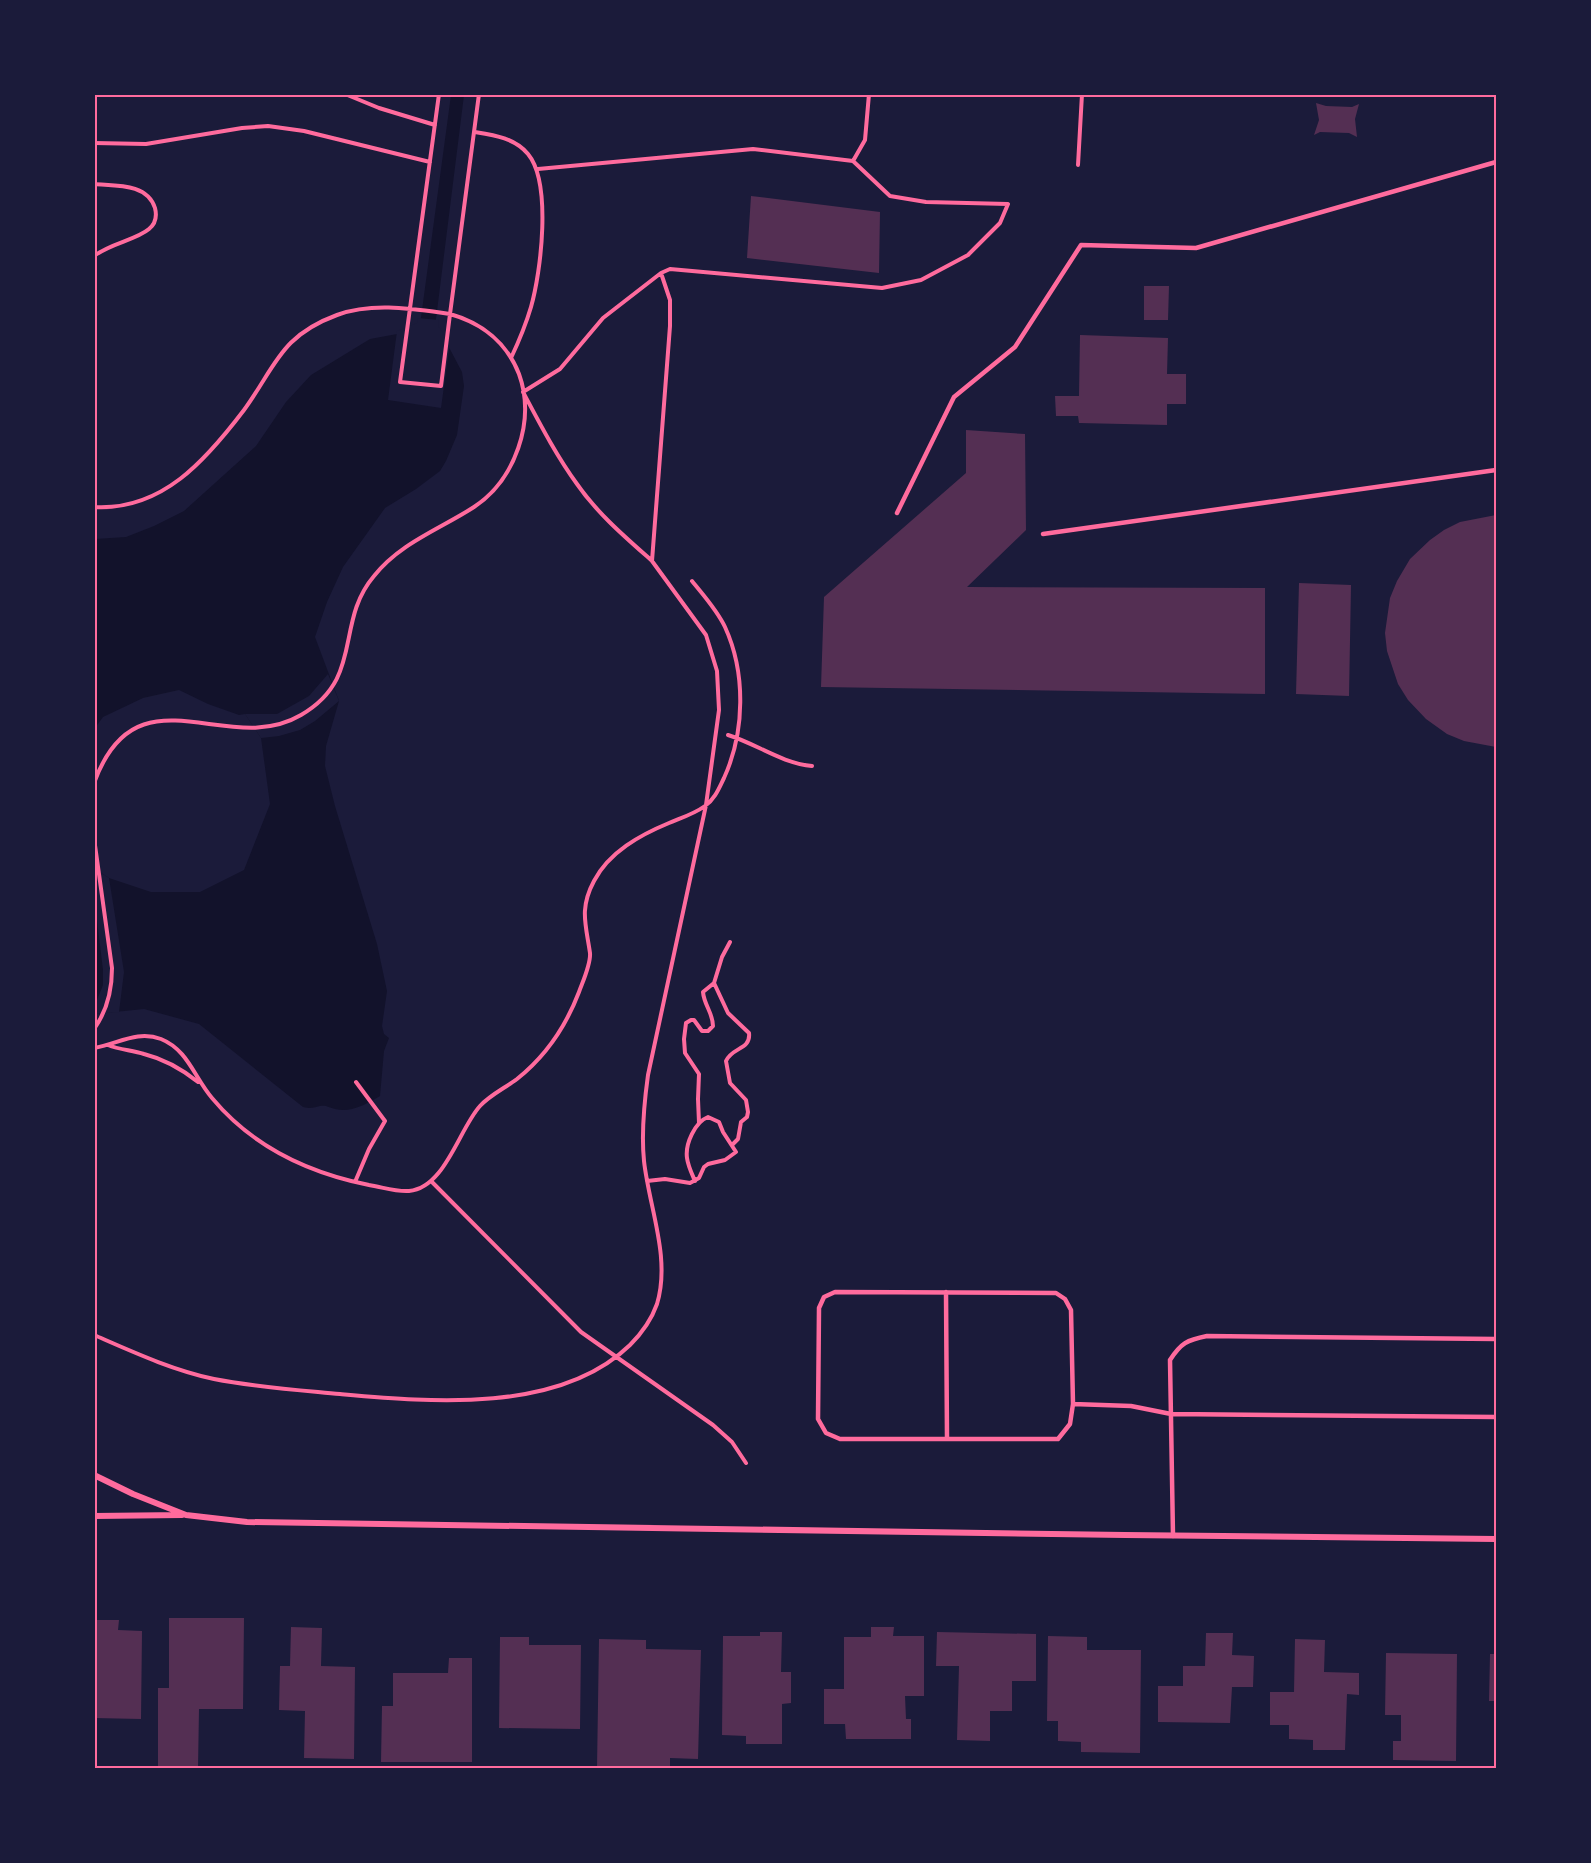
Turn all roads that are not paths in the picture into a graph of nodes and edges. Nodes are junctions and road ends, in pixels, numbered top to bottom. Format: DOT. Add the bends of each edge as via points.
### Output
graph roads {
  1 [pos="1497,162"];
  2 [pos="1497,471"];
  3 [pos="897,513"];
  4 [pos="1043,534"];
  5 [pos="946,1292"];
  6 [pos="1497,1339"];
  7 [pos="1073,1404"];
  8 [pos="1171,1414"];
  9 [pos="1497,1417"];
  10 [pos="947,1439"];
  11 [pos="94,1475"];
  12 [pos="186,1515"];
  13 [pos="94,1516"];
  14 [pos="1173,1536"];
  15 [pos="1497,1539"];
  1 -- 3 [label="lane" via="1196,248 1081,245 1015,347 954,397"];
  2 -- 4 [label="lane"];
  5 -- 7 [label="lane" via="1056,1293 1065,1299 1071,1310"];
  5 -- 10 [label="lane"];
  5 -- 10 [label="lane" via="835,1292 824,1297 819,1308 818,1419 825,1433 840,1439"];
  6 -- 8 [label="lane" via="1207,1335 1178,1347 1170,1360"];
  7 -- 8 [label="lane" via="1131,1406"];
  7 -- 10 [label="lane" via="1070,1424 1058,1438"];
  8 -- 9 [label="lane"];
  8 -- 14 [label="lane"];
  11 -- 12 [label="street"];
  12 -- 13 [label="street"];
  12 -- 14 [label="street" via="307,1524"];
  14 -- 15 [label="street"];
}
